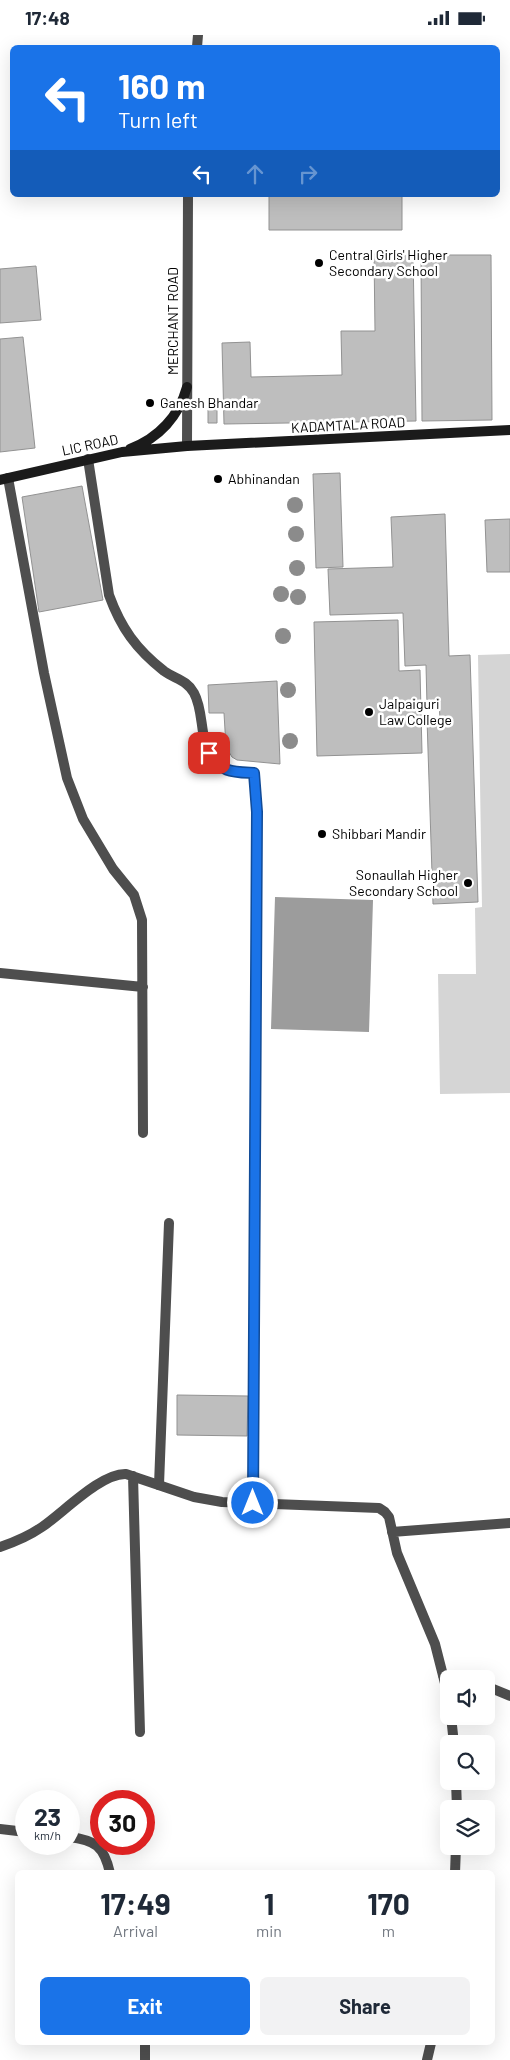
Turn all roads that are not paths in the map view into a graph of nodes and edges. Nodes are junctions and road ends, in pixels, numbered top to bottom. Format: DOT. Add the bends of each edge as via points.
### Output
graph roads {
  1 [pos="188,197"];
  2 [pos="187,387"];
  3 [pos="510,430"];
  4 [pos="187,446"];
  5 [pos="122,452"];
  6 [pos="88,459"];
  7 [pos="4,479"];
  8 [pos="0,973"];
  9 [pos="143,987"];
  10 [pos="143,1133"];
  11 [pos="169,1223"];
  12 [pos="133,1476"];
  13 [pos="160,1485"];
  14 [pos="253,1503"];
  15 [pos="510,1523"];
  16 [pos="392,1532"];
  17 [pos="0,1547"];
  18 [pos="442,1670"];
  19 [pos="495,1690"];
  20 [pos="510,1697"];
  21 [pos="140,1732"];
  22 [pos="0,1829"];
  23 [pos="15,1831"];
  24 [pos="80,1839"];
  25 [pos="456,1855"];
  26 [pos="109,1870"];
  27 [pos="455,1870"];
  28 [pos="145,2045"];
  29 [pos="431,2045"];
  30 [pos="145,2060"];
  31 [pos="427,2060"];
  1 -- 2 [label="street, MERCHANT ROAD"];
  2 -- 4 [label="street, MERCHANT ROAD"];
  2 -- 5 [label="main road" via="166,427 146,442"];
  3 -- 4 [label="main road, KADAMTALA ROAD"];
  4 -- 5 [label="main road, LIC ROAD"];
  5 -- 6 [label="main road, LIC ROAD"];
  6 -- 7 [label="main road, LIC ROAD"];
  6 -- 14 [label="street" via="109,595 117,616 130,638 165,672 186,682 195,694 203,738 217,764 231,773 254,773 257,812"];
  7 -- 9 [label="street" via="67,778 83,819 113,869 134,895 142,920"];
  8 -- 9 [label="street"];
  9 -- 10 [label="street"];
  11 -- 13 [label="street"];
  12 -- 13 [label="street"];
  12 -- 17 [label="street" via="112,1475 43,1526"];
  12 -- 21 [label="street"];
  13 -- 14 [label="street" via="194,1497"];
  14 -- 16 [label="street" via="379,1508 389,1517"];
  15 -- 16 [label="street"];
  16 -- 18 [label="street" via="406,1577 435,1643"];
  19 -- 20 [label="street"];
  22 -- 23 [label="street"];
  24 -- 26 [label="street" via="93,1841 104,1854"];
  25 -- 27 [label="street"];
  28 -- 30 [label="street"];
  29 -- 31 [label="street"];
}
